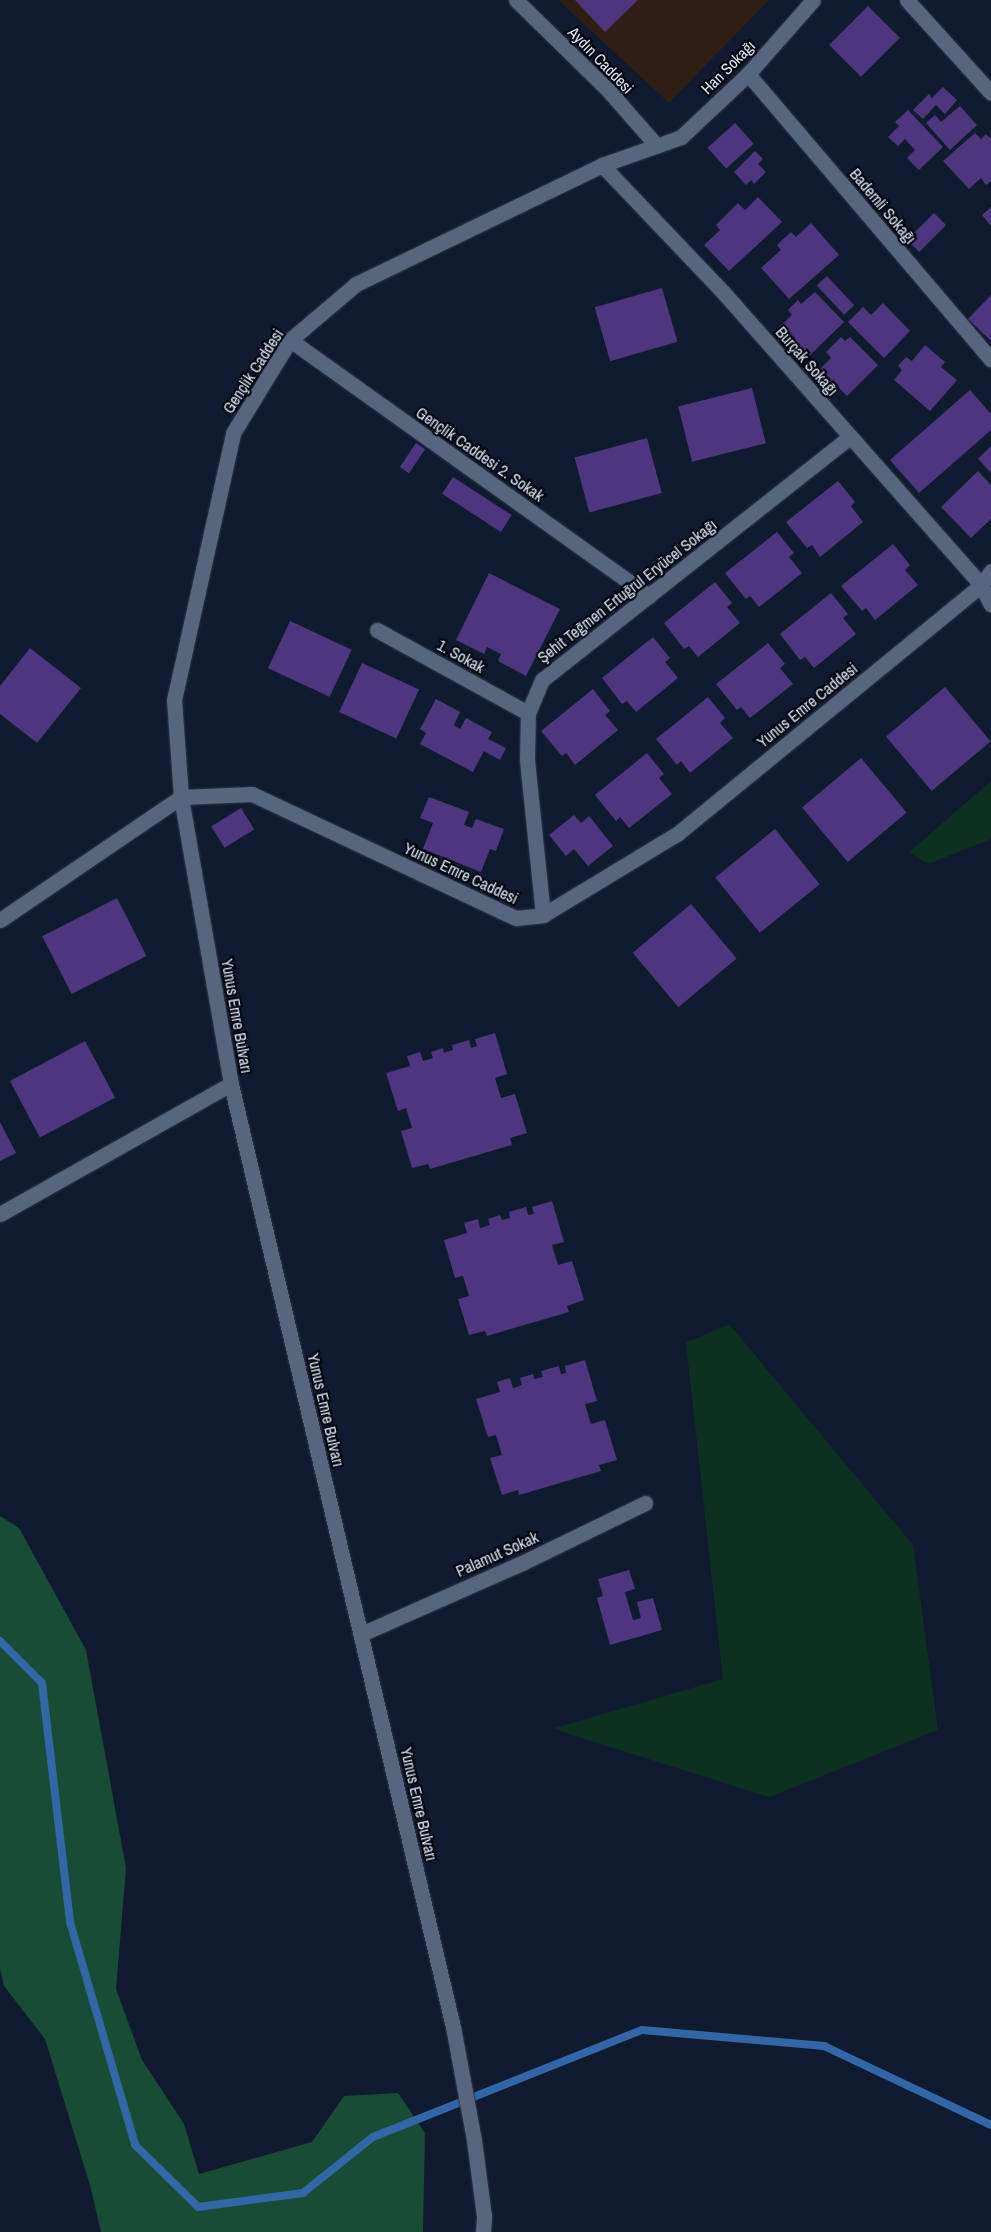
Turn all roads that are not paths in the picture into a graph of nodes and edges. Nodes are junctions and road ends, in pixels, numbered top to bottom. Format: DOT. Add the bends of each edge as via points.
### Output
graph roads {
  1 [pos="516,0"];
  2 [pos="813,0"];
  3 [pos="907,0"];
  4 [pos="748,74"];
  5 [pos="991,93"];
  6 [pos="657,146"];
  7 [pos="602,165"];
  8 [pos="290,340"];
  9 [pos="991,360"];
  10 [pos="850,437"];
  11 [pos="991,571"];
  12 [pos="981,585"];
  13 [pos="650,596"];
  14 [pos="991,605"];
  15 [pos="377,630"];
  16 [pos="528,712"];
  17 [pos="181,797"];
  18 [pos="543,915"];
  19 [pos="0,920"];
  20 [pos="231,1084"];
  21 [pos="0,1214"];
  22 [pos="645,1503"];
  23 [pos="361,1634"];
  24 [pos="483,2232"];
  1 -- 6 [label="street, Aydın Caddesi" via="608,90"];
  2 -- 4 [label="street, Han Sokağı"];
  3 -- 5 [label="street"];
  4 -- 6 [label="street, Han Sokağı" via="681,137"];
  4 -- 9 [label="street, Bademli Sokağı"];
  6 -- 7 [label="street, Gençlik Caddesi"];
  7 -- 8 [label="street, Gençlik Caddesi" via="356,284"];
  7 -- 10 [label="street, Burçak Sokağı" via="723,292"];
  8 -- 13 [label="street, Gençlik Caddesi 2. Sokak"];
  8 -- 17 [label="street, Gençlik Caddesi" via="233,433 174,700"];
  10 -- 12 [label="street, Burçak Sokağı"];
  10 -- 13 [label="street, Şehit Teğmen Ertuğrul Eryücel Sokağı"];
  11 -- 12 [label="street, Yunus Emre Caddesi"];
  12 -- 14 [label="street, Burçak Sokağı"];
  12 -- 18 [label="street, Yunus Emre Caddesi" via="677,834"];
  13 -- 16 [label="street, Şehit Teğmen Ertuğrul Eryücel Sokağı" via="542,680"];
  15 -- 16 [label="street, 1. Sokak"];
  16 -- 18 [label="street, Şehit Teğmen Ertuğrul Eryücel Sokağı" via="527,759"];
  17 -- 18 [label="street, Yunus Emre Caddesi" via="252,794 516,918"];
  17 -- 19 [label="street"];
  17 -- 20 [label="street, Yunus Emre Bulvarı"];
  20 -- 21 [label="street"];
  20 -- 23 [label="street, Yunus Emre Bulvarı"];
  22 -- 23 [label="street, Palamut Sokak" via="522,1563"];
  23 -- 24 [label="street, Yunus Emre Bulvarı" via="453,2027 474,2140 484,2216"];
}
